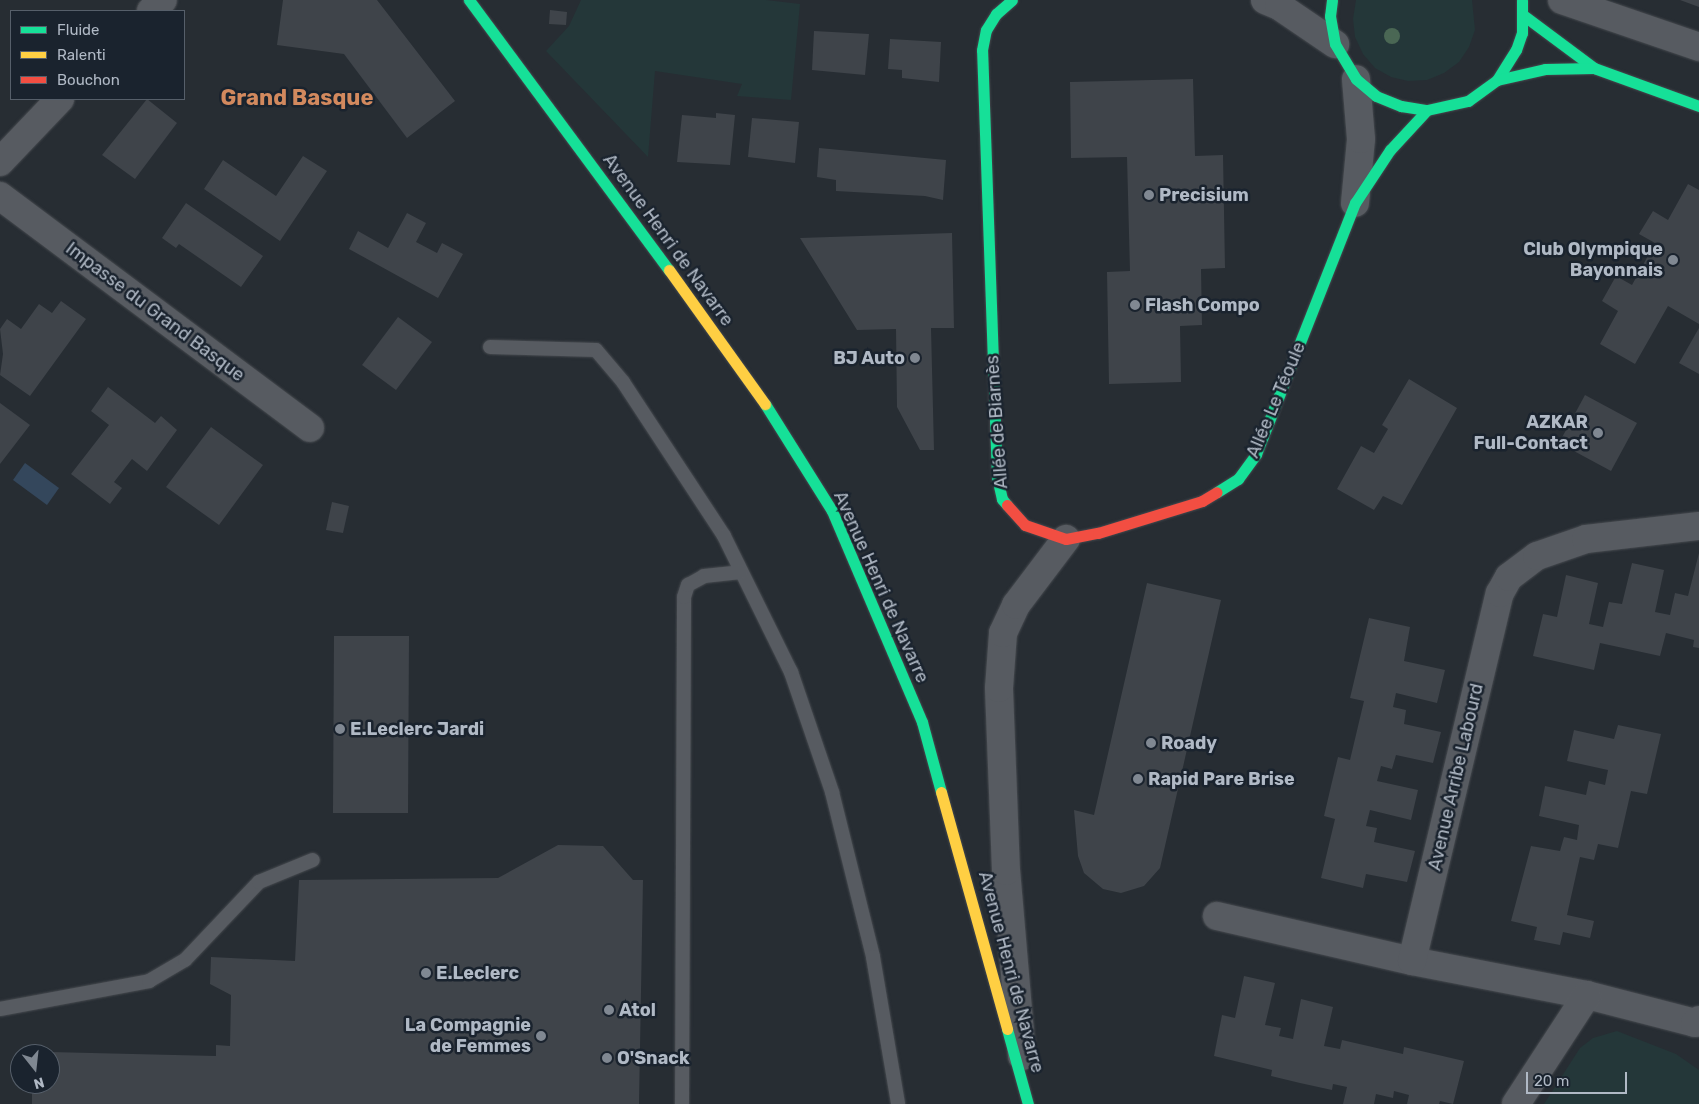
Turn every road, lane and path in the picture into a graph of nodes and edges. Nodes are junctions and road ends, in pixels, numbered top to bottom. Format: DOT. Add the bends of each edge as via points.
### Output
graph roads {
  1 [pos="163,0"];
  2 [pos="469,0"];
  3 [pos="1012,0"];
  4 [pos="1265,0"];
  5 [pos="1332,0"];
  6 [pos="1522,0"];
  7 [pos="1562,0"];
  8 [pos="152,10"];
  9 [pos="1524,15"];
  10 [pos="1335,44"];
  11 [pos="1699,47"];
  12 [pos="1594,68"];
  13 [pos="1356,80"];
  14 [pos="1497,80"];
  15 [pos="59,100"];
  16 [pos="1699,106"];
  17 [pos="1427,110"];
  18 [pos="0,162"];
  19 [pos="0,196"];
  20 [pos="1355,203"];
  21 [pos="490,347"];
  22 [pos="310,428"];
  23 [pos="1699,526"];
  24 [pos="1066,539"];
  25 [pos="742,572"];
  26 [pos="313,860"];
  27 [pos="1217,916"];
  28 [pos="1412,961"];
  29 [pos="1587,995"];
  30 [pos="0,1009"];
  31 [pos="1698,1025"];
  32 [pos="1027,1100"];
  33 [pos="682,1104"];
  34 [pos="898,1104"];
  35 [pos="1516,1104"];
  1 -- 8 [label="street"];
  2 -- 32 [label="street, Avenue Henri de Navarre" via="748,377 832,511 922,722"];
  3 -- 24 [label="street, Allée de Biarnès" via="996,14 986,30 982,50 997,477 1002,499 1025,525"];
  4 -- 10 [label="street"];
  5 -- 10 [label="street" via="1330,16"];
  6 -- 9 [label="street"];
  7 -- 11 [label="street"];
  9 -- 12 [label="street"];
  9 -- 14 [label="street" via="1516,50"];
  10 -- 13 [label="street"];
  12 -- 14 [label="street" via="1545,68"];
  12 -- 16 [label="street"];
  13 -- 17 [label="street" via="1376,96 1401,106"];
  13 -- 20 [label="street, Allée Le Téoule" via="1361,140"];
  14 -- 17 [label="street" via="1468,101"];
  15 -- 18 [label="street"];
  17 -- 20 [label="street, Allée Le Téoule" via="1390,150"];
  19 -- 22 [label="street, Impasse du Grand Basque"];
  20 -- 24 [label="street, Allée Le Téoule" via="1256,454 1238,479 1202,501 1098,533"];
  21 -- 25 [label="lane" via="596,350 642,411 724,536"];
  23 -- 28 [label="street, Avenue Arribe Labourd" via="1586,539 1537,556 1509,577 1500,593"];
  24 -- 32 [label="street" via="1016,605 1003,633 999,688 1006,871"];
  25 -- 33 [label="lane" via="704,576 688,584 684,597"];
  25 -- 34 [label="lane" via="791,672 832,792 875,968"];
  26 -- 30 [label="lane" via="259,882 185,960 149,981"];
  27 -- 28 [label="street"];
  28 -- 29 [label="street"];
  29 -- 31 [label="street"];
  29 -- 35 [label="street"];
}
